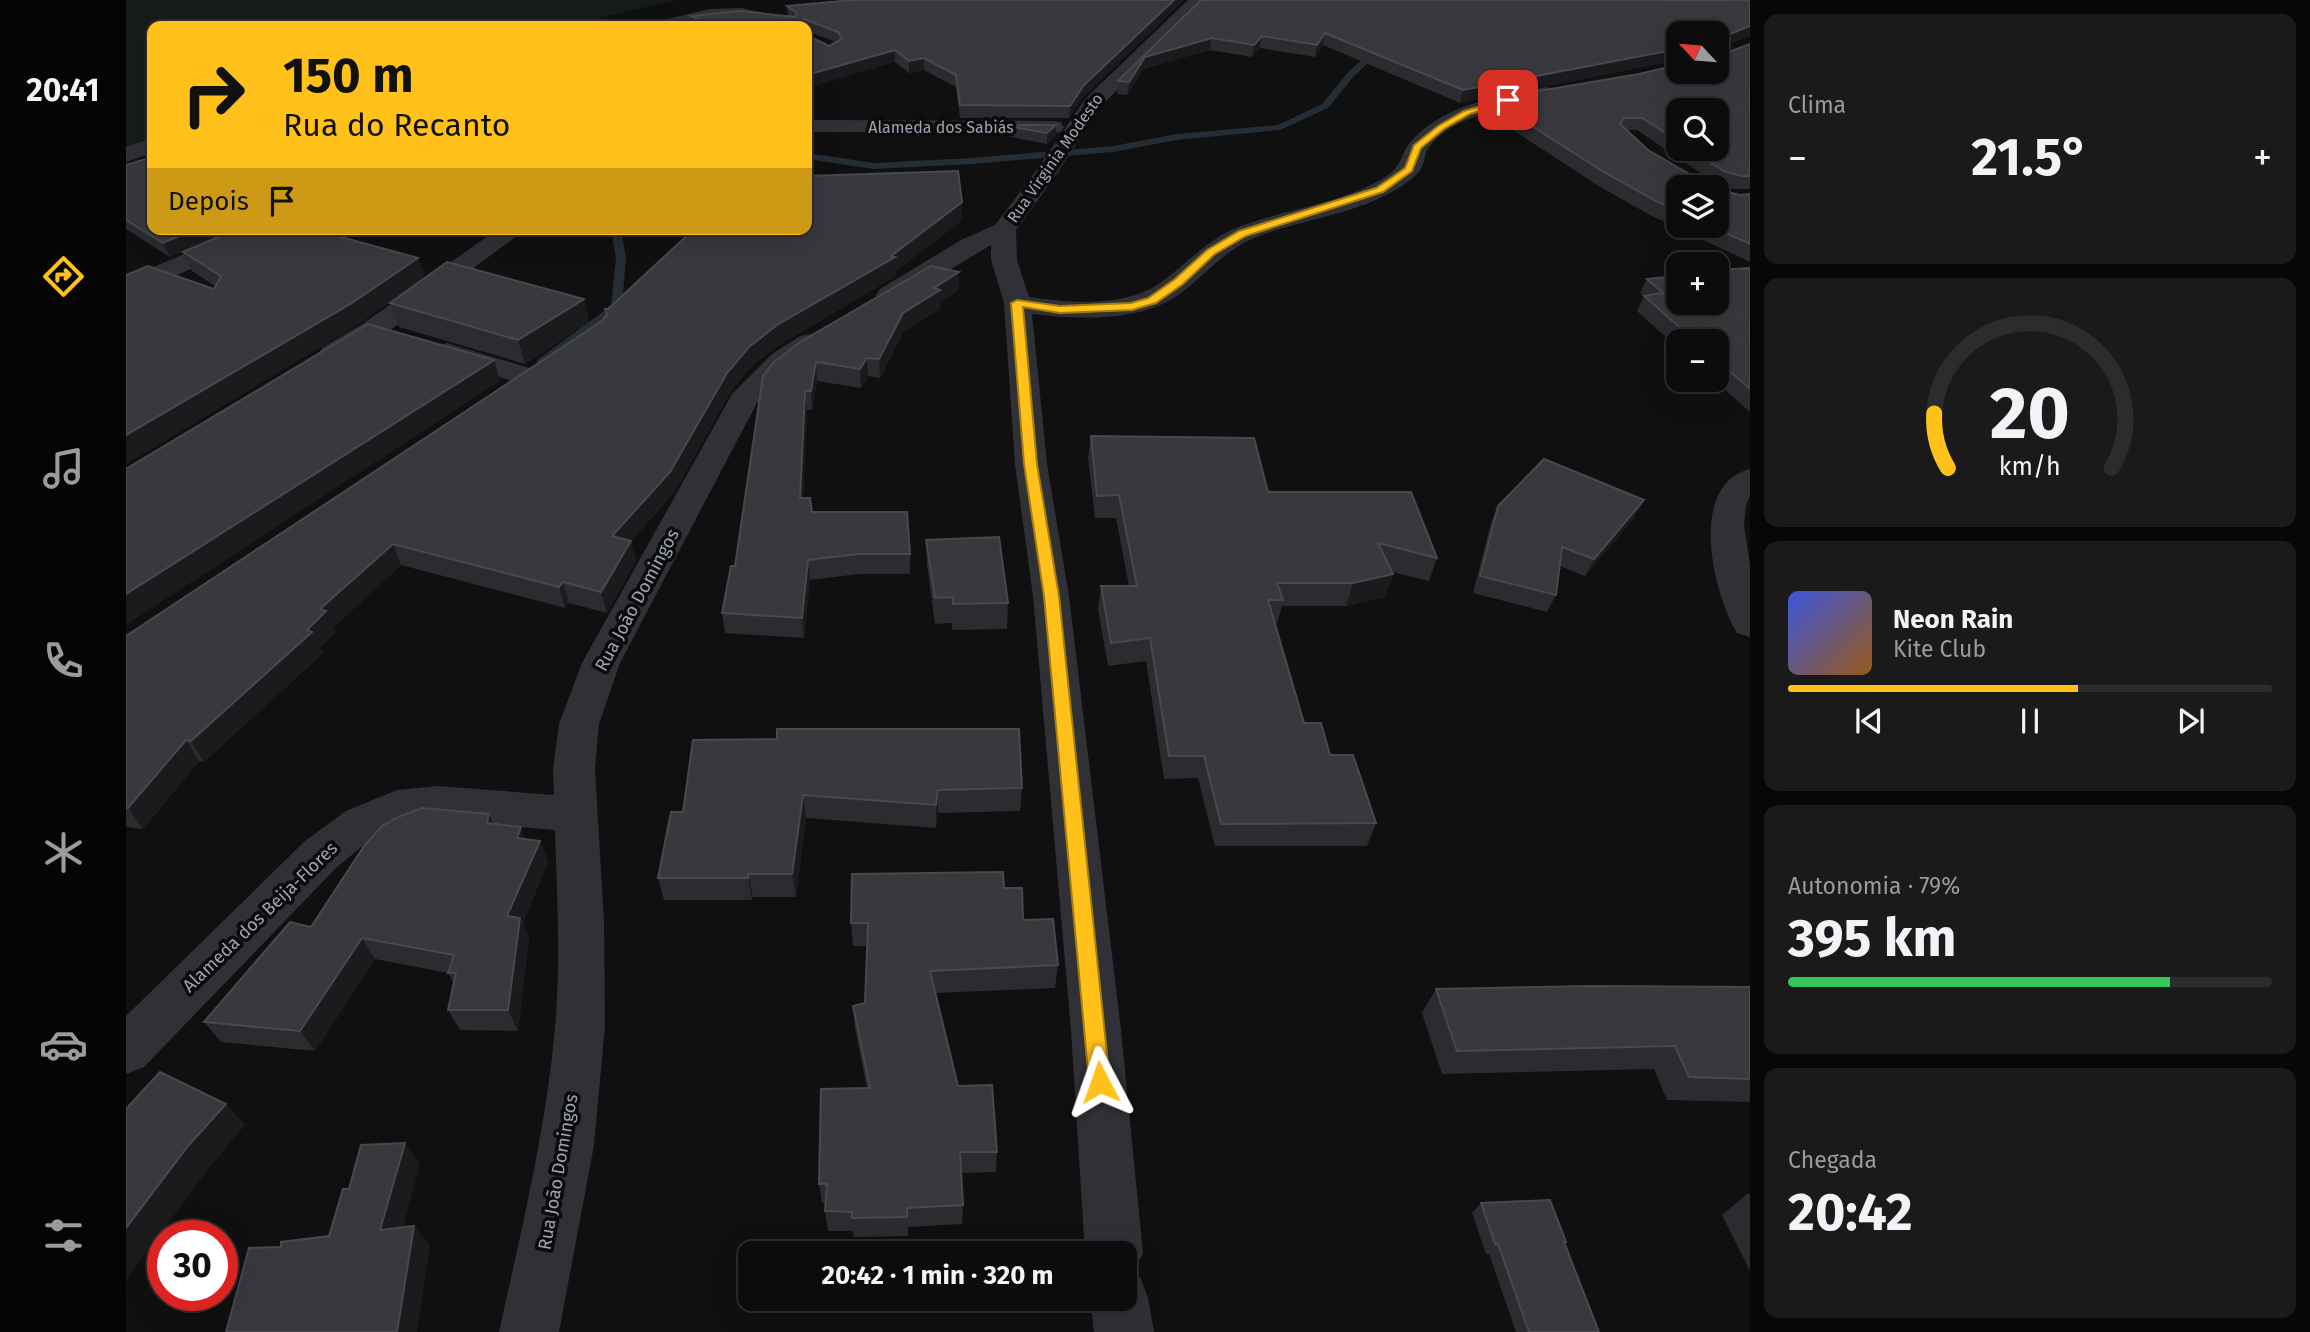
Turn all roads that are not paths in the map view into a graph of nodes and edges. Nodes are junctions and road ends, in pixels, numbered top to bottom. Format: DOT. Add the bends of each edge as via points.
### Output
graph roads {
  1 [pos="1198,0"];
  2 [pos="680,21"];
  3 [pos="775,21"];
  4 [pos="1568,89"];
  5 [pos="812,126"];
  6 [pos="1076,127"];
  7 [pos="147,147"];
  8 [pos="126,155"];
  9 [pos="1004,230"];
  10 [pos="249,235"];
  11 [pos="506,235"];
  12 [pos="126,289"];
  13 [pos="1017,303"];
  14 [pos="370,331"];
  15 [pos="556,359"];
  16 [pos="308,369"];
  17 [pos="529,377"];
  18 [pos="493,401"];
  19 [pos="1750,479"];
  20 [pos="1750,624"];
  21 [pos="574,814"];
  22 [pos="126,1050"];
  23 [pos="1113,1241"];
  24 [pos="1121,1311"];
  25 [pos="529,1332"];
  26 [pos="1124,1332"];
  1 -- 6 [label="street, Rua Virginia Modesto" via="1102,91"];
  2 -- 3 [label="street" via="731,13"];
  4 -- 13 [label="street" via="1467,113 1423,141 1409,169 1386,186 1243,234 1211,252 1163,294 1141,305 1060,309"];
  5 -- 6 [label="street, Alameda dos Sabiás"];
  6 -- 9 [label="street, Rua Virginia Modesto"];
  7 -- 8 [label="street"];
  9 -- 13 [label="street" via="1004,260"];
  9 -- 21 [label="street, Rua João Domingos" via="970,245 790,353 763,374 743,400 601,663 579,724"];
  10 -- 12 [label="street"];
  11 -- 14 [label="street"];
  13 -- 23 [label="street" via="1096,1030"];
  14 -- 16 [label="street"];
  14 -- 17 [label="street"];
  15 -- 17 [label="street"];
  17 -- 18 [label="street"];
  19 -- 20 [label="street" via="1741,483 1727,504 1726,529"];
  21 -- 22 [label="street, Alameda dos Beija-Flores" via="438,803 397,807 361,823 321,854"];
  21 -- 25 [label="street, Rua João Domingos" via="582,922 580,1026 566,1145"];
  24 -- 26 [label="street"];
}
